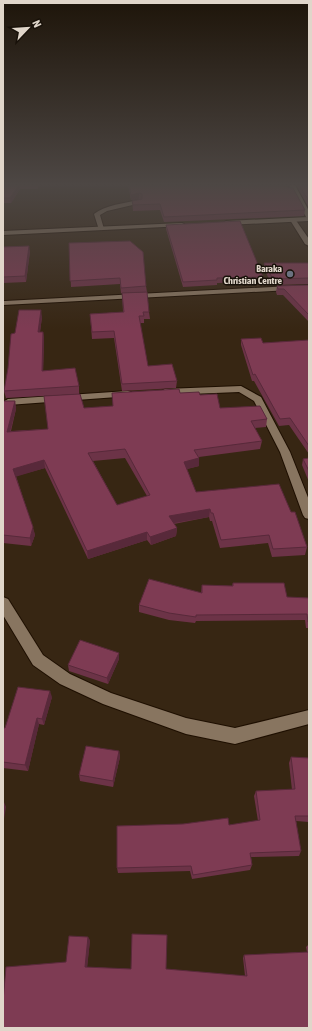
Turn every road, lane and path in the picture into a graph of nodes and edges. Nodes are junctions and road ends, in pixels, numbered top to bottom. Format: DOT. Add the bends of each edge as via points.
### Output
graph roads {
  1 [pos="302,233"];
  2 [pos="309,244"];
  3 [pos="309,287"];
  4 [pos="5,303"];
  5 [pos="158,393"];
  6 [pos="142,394"];
  7 [pos="8,402"];
  8 [pos="309,515"];
  9 [pos="3,603"];
  10 [pos="309,717"];
  1 -- 2 [label="street"];
  3 -- 4 [label="street"];
  5 -- 8 [label="street" via="241,389 258,399 285,452"];
  6 -- 7 [label="street"];
  9 -- 10 [label="street" via="38,660 65,679 108,699 186,726 235,736"];
}
